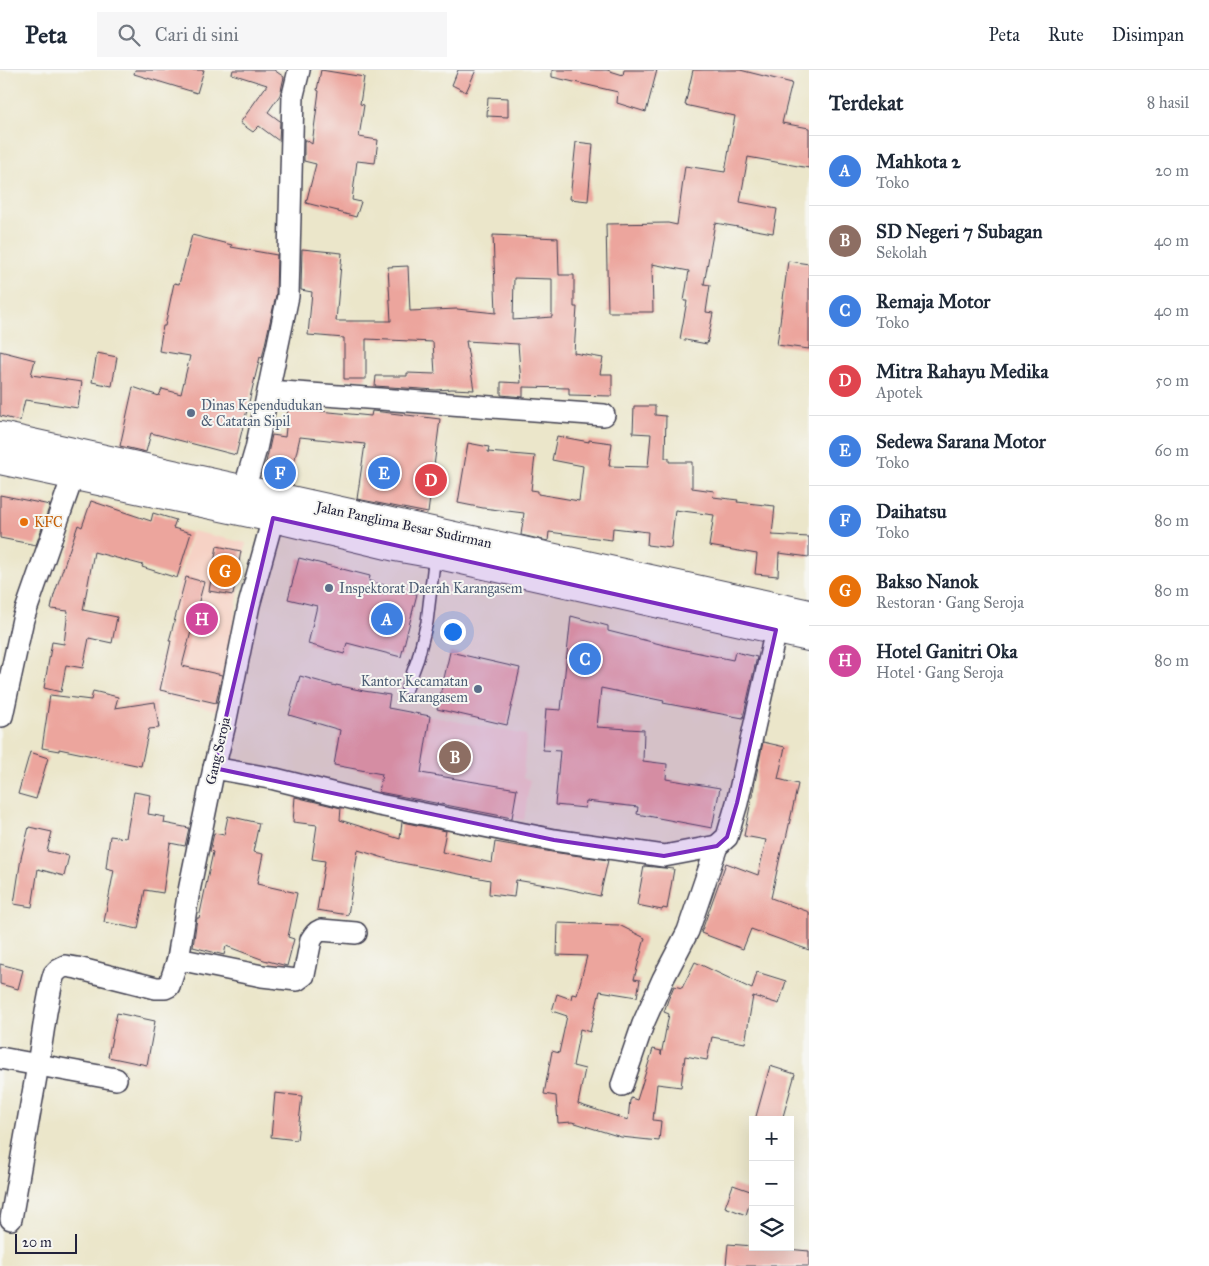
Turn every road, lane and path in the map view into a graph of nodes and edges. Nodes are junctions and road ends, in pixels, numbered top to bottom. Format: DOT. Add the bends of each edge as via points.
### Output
graph roads {
  1 [pos="299,70"];
  2 [pos="269,391"];
  3 [pos="604,414"];
  4 [pos="0,436"];
  5 [pos="0,460"];
  6 [pos="73,476"];
  7 [pos="244,490"];
  8 [pos="273,518"];
  9 [pos="397,536"];
  10 [pos="435,554"];
  11 [pos="809,614"];
  12 [pos="776,630"];
  13 [pos="809,637"];
  14 [pos="407,688"];
  15 [pos="2,716"];
  16 [pos="214,768"];
  17 [pos="717,846"];
  18 [pos="356,933"];
  19 [pos="178,959"];
  20 [pos="0,1058"];
  21 [pos="38,1065"];
  22 [pos="116,1079"];
  23 [pos="622,1085"];
  24 [pos="11,1219"];
  1 -- 2 [label="street" via="293,95 288,296"];
  2 -- 3 [label="street"];
  2 -- 7 [label="street"];
  4 -- 7 [label="highway, Jalan Panglima Besar Sudirman"];
  5 -- 6 [label="highway, Jalan Panglima Besar Sudirman"];
  6 -- 8 [label="highway, Jalan Panglima Besar Sudirman"];
  6 -- 15 [label="street" via="23,619"];
  7 -- 9 [label="highway, Jalan Panglima Besar Sudirman"];
  8 -- 9 [label="highway, Jalan Panglima Besar Sudirman"];
  8 -- 16 [label="street, Gang Seroja" via="249,605"];
  9 -- 10 [label="highway, Jalan Panglima Besar Sudirman"];
  9 -- 11 [label="highway, Jalan Panglima Besar Sudirman"];
  10 -- 12 [label="highway, Jalan Panglima Besar Sudirman"];
  10 -- 14 [label="lane" via="427,622"];
  12 -- 13 [label="highway, Jalan Panglima Besar Sudirman"];
  12 -- 17 [label="street" via="727,837"];
  16 -- 17 [label="street" via="563,841 664,856"];
  16 -- 19 [label="street, Gang Seroja"];
  17 -- 23 [label="street" via="688,931 643,1024"];
  18 -- 19 [label="street" via="317,932 311,940 304,975 297,980"];
  19 -- 21 [label="street, Gang Seroja" via="165,988 66,966 59,970 54,974"];
  20 -- 21 [label="street"];
  21 -- 22 [label="street"];
  21 -- 24 [label="street"];
}
